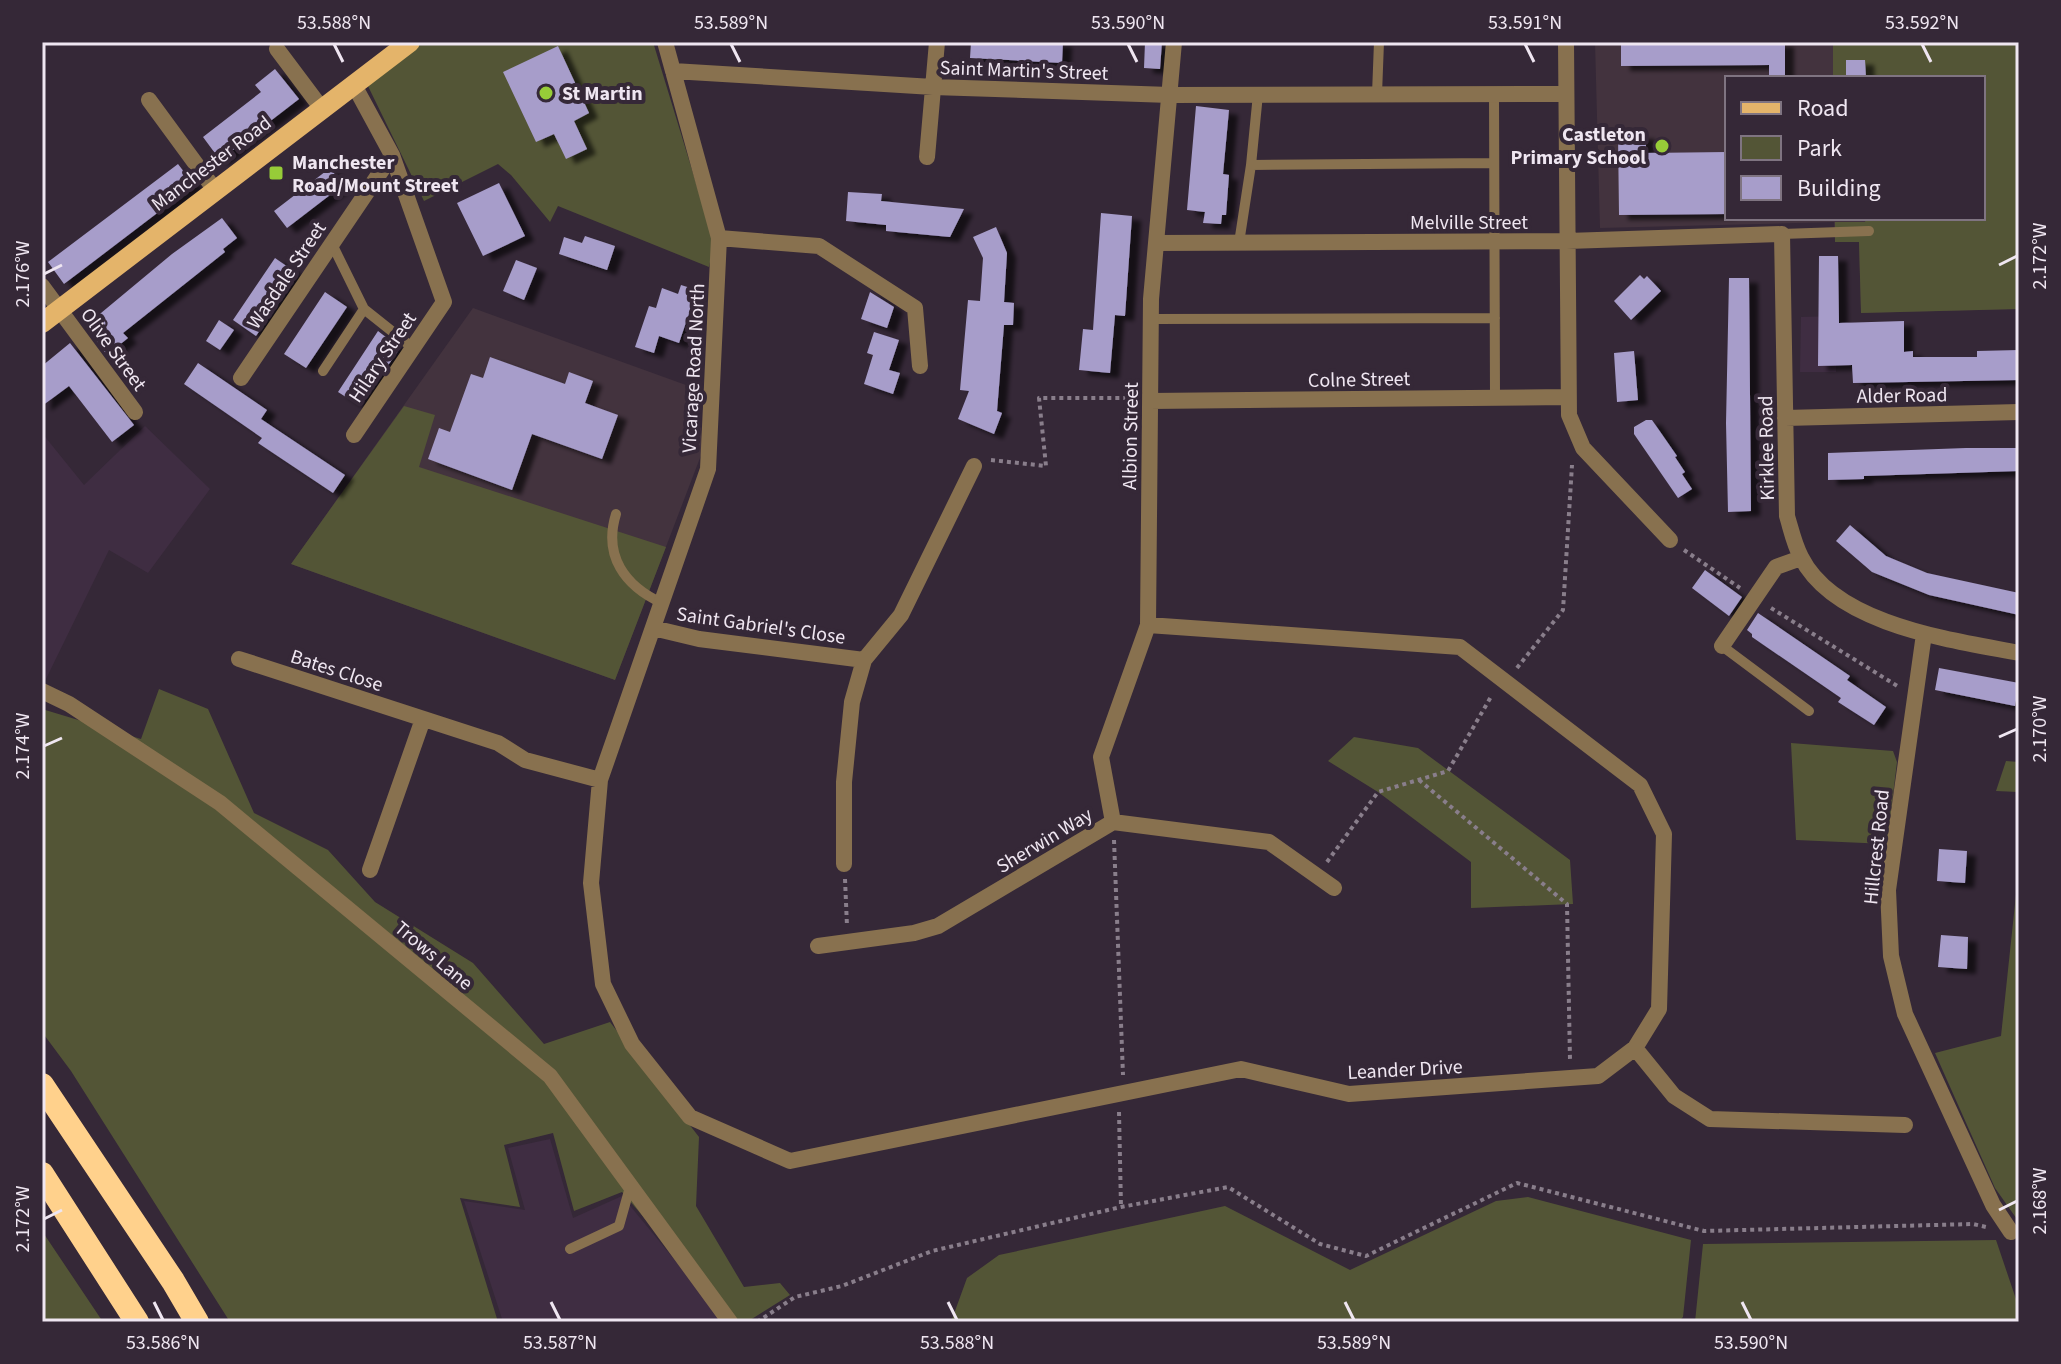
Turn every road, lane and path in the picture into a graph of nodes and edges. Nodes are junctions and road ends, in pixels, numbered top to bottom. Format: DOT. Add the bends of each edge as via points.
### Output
graph roads {
  1 [pos="410,42"];
  2 [pos="665,42"];
  3 [pos="937,42"];
  4 [pos="1174,42"];
  5 [pos="1379,42"];
  6 [pos="1566,42"];
  7 [pos="277,49"];
  8 [pos="673,71"];
  9 [pos="354,85"];
  10 [pos="933,87"];
  11 [pos="1258,94"];
  12 [pos="1377,94"];
  13 [pos="1494,94"];
  14 [pos="1566,94"];
  15 [pos="1170,95"];
  16 [pos="149,100"];
  17 [pos="322,109"];
  18 [pos="392,155"];
  19 [pos="927,157"];
  20 [pos="1494,163"];
  21 [pos="1251,165"];
  22 [pos="215,190"];
  23 [pos="1869,231"];
  24 [pos="1782,234"];
  25 [pos="719,238"];
  26 [pos="1567,241"];
  27 [pos="1494,242"];
  28 [pos="1156,243"];
  29 [pos="1239,243"];
  30 [pos="332,244"];
  31 [pos="42,286"];
  32 [pos="60,308"];
  33 [pos="364,309"];
  34 [pos="1495,318"];
  35 [pos="1151,319"];
  36 [pos="42,323"];
  37 [pos="413,348"];
  38 [pos="920,366"];
  39 [pos="323,371"];
  40 [pos="241,378"];
  41 [pos="1495,397"];
  42 [pos="1568,397"];
  43 [pos="1150,401"];
  44 [pos="135,412"];
  45 [pos="2019,412"];
  46 [pos="1785,418"];
  47 [pos="1574,428"];
  48 [pos="354,435"];
  49 [pos="974,466"];
  50 [pos="616,514"];
  51 [pos="1670,540"];
  52 [pos="1801,558"];
  53 [pos="1753,597"];
  54 [pos="662,603"];
  55 [pos="1148,625"];
  56 [pos="653,628"];
  57 [pos="1924,634"];
  58 [pos="1722,646"];
  59 [pos="2019,653"];
  60 [pos="239,659"];
  61 [pos="864,660"];
  62 [pos="1503,681"];
  63 [pos="42,691"];
  64 [pos="1915,697"];
  65 [pos="1809,711"];
  66 [pos="423,719"];
  67 [pos="600,780"];
  68 [pos="1419,780"];
  69 [pos="1113,822"];
  70 [pos="844,864"];
  71 [pos="370,870"];
  72 [pos="1317,876"];
  73 [pos="1334,888"];
  74 [pos="847,942"];
  75 [pos="818,946"];
  76 [pos="1635,1048"];
  77 [pos="1571,1079"];
  78 [pos="42,1085"];
  79 [pos="1122,1093"];
  80 [pos="1905,1125"];
  81 [pos="42,1174"];
  82 [pos="630,1187"];
  83 [pos="1121,1207"];
  84 [pos="2015,1232"];
  85 [pos="570,1249"];
  86 [pos="137,1322"];
  87 [pos="197,1322"];
  88 [pos="730,1322"];
  89 [pos="757,1322"];
  1 -- 9 [label="main road, Manchester Road"];
  2 -- 8 [label="street, Vicarage Road North"];
  3 -- 10 [label="street"];
  4 -- 15 [label="street, Albion Street"];
  5 -- 12 [label="lane"];
  6 -- 14 [label="street"];
  7 -- 17 [label="street"];
  8 -- 10 [label="street, Saint Martin's Street"];
  8 -- 25 [label="street, Vicarage Road North"];
  9 -- 17 [label="main road, Manchester Road"];
  9 -- 18 [label="street"];
  10 -- 15 [label="street, Saint Martin's Street"];
  10 -- 19 [label="street"];
  11 -- 12 [label="street, Saint Martin's Street"];
  11 -- 15 [label="street, Saint Martin's Street"];
  11 -- 21 [label="lane"];
  12 -- 13 [label="street, Saint Martin's Street"];
  13 -- 14 [label="street, Saint Martin's Street"];
  13 -- 20 [label="lane"];
  14 -- 26 [label="street"];
  15 -- 28 [label="street, Albion Street"];
  16 -- 22 [label="street"];
  17 -- 22 [label="main road, Manchester Road"];
  18 -- 30 [label="street, Wasdale Street"];
  18 -- 37 [label="street, Hilary Street" via="444,302"];
  20 -- 21 [label="lane"];
  20 -- 27 [label="lane"];
  21 -- 29 [label="lane"];
  22 -- 32 [label="main road, Manchester Road"];
  23 -- 24 [label="lane"];
  24 -- 26 [label="street, Melville Street"];
  24 -- 46 [label="street, Kirklee Road"];
  25 -- 38 [label="street" via="819,246 915,308"];
  25 -- 54 [label="street, Vicarage Road North" via="708,469"];
  26 -- 27 [label="street, Melville Street"];
  26 -- 42 [label="street"];
  27 -- 29 [label="street, Melville Street"];
  27 -- 34 [label="lane"];
  28 -- 29 [label="street, Melville Street"];
  28 -- 35 [label="street, Albion Street"];
  30 -- 33 [label="lane"];
  30 -- 40 [label="street, Wasdale Street"];
  31 -- 32 [label="street, Olive Street"];
  32 -- 36 [label="main road, Manchester Road"];
  32 -- 44 [label="street, Olive Street"];
  33 -- 37 [label="lane"];
  33 -- 39 [label="lane"];
  34 -- 35 [label="lane"];
  34 -- 41 [label="lane"];
  35 -- 43 [label="street, Albion Street"];
  37 -- 48 [label="street, Hilary Street"];
  41 -- 42 [label="street, Colne Street"];
  41 -- 43 [label="street, Colne Street"];
  42 -- 47 [label="street"];
  43 -- 49 [label="path" via="1039,398 1046,466 990,460"];
  43 -- 55 [label="street, Albion Street"];
  45 -- 46 [label="street, Alder Road"];
  46 -- 52 [label="street, Kirklee Road" via="1787,516"];
  47 -- 51 [label="street" via="1583,448"];
  47 -- 62 [label="path" via="1563,610"];
  49 -- 61 [label="street, Saint Gabriel's Close" via="901,615"];
  50 -- 54 [label="lane" via="611,529 620,567 635,589"];
  51 -- 53 [label="path"];
  52 -- 53 [label="street" via="1776,567"];
  52 -- 57 [label="street, Kirklee Road" via="1827,590 1880,620"];
  53 -- 58 [label="street"];
  53 -- 64 [label="path"];
  54 -- 56 [label="street, Vicarage Road North"];
  55 -- 62 [label="street, Leander Drive" via="1460,647"];
  55 -- 69 [label="street, Albion Street" via="1101,757"];
  56 -- 61 [label="street, Saint Gabriel's Close"];
  56 -- 67 [label="street, Vicarage Road North"];
  57 -- 59 [label="street, Kirklee Road"];
  57 -- 64 [label="street, Hillcrest Road"];
  58 -- 65 [label="lane"];
  60 -- 66 [label="street, Bates Close"];
  61 -- 70 [label="street, Saint Gabriel's Close" via="852,702 845,769"];
  62 -- 68 [label="path" via="1448,771"];
  62 -- 76 [label="street, Leander Drive" via="1640,785 1664,834 1659,1009"];
  63 -- 82 [label="street, Trows Lane" via="220,803 550,1076"];
  64 -- 84 [label="street, Hillcrest Road" via="1888,890 1891,956 1905,1014 1993,1205"];
  66 -- 67 [label="street, Bates Close" via="498,743 525,760"];
  66 -- 71 [label="street"];
  67 -- 79 [label="street, Leander Drive" via="591,883 603,984 632,1044 690,1117 790,1161"];
  68 -- 72 [label="path" via="1378,792"];
  68 -- 77 [label="path" via="1567,904"];
  69 -- 72 [label="street, Sherwin Way" via="1269,842"];
  69 -- 74 [label="street, Sherwin Way" via="938,926"];
  69 -- 79 [label="path"];
  70 -- 74 [label="path"];
  72 -- 73 [label="street, Sherwin Way"];
  74 -- 75 [label="street, Sherwin Way"];
  76 -- 77 [label="street, Leander Drive" via="1598,1076"];
  76 -- 80 [label="street" via="1674,1096 1710,1119"];
  77 -- 79 [label="street, Leander Drive" via="1349,1094 1241,1069"];
  78 -- 87 [label="highway"];
  79 -- 83 [label="path"];
  81 -- 86 [label="highway"];
  82 -- 85 [label="lane" via="619,1226"];
  82 -- 88 [label="street, Trows Lane"];
  83 -- 84 [label="path" via="1228,1187 1320,1244 1366,1256 1517,1183 1704,1231 1973,1224"];
  83 -- 89 [label="path" via="932,1251 842,1286 795,1297"];
}
